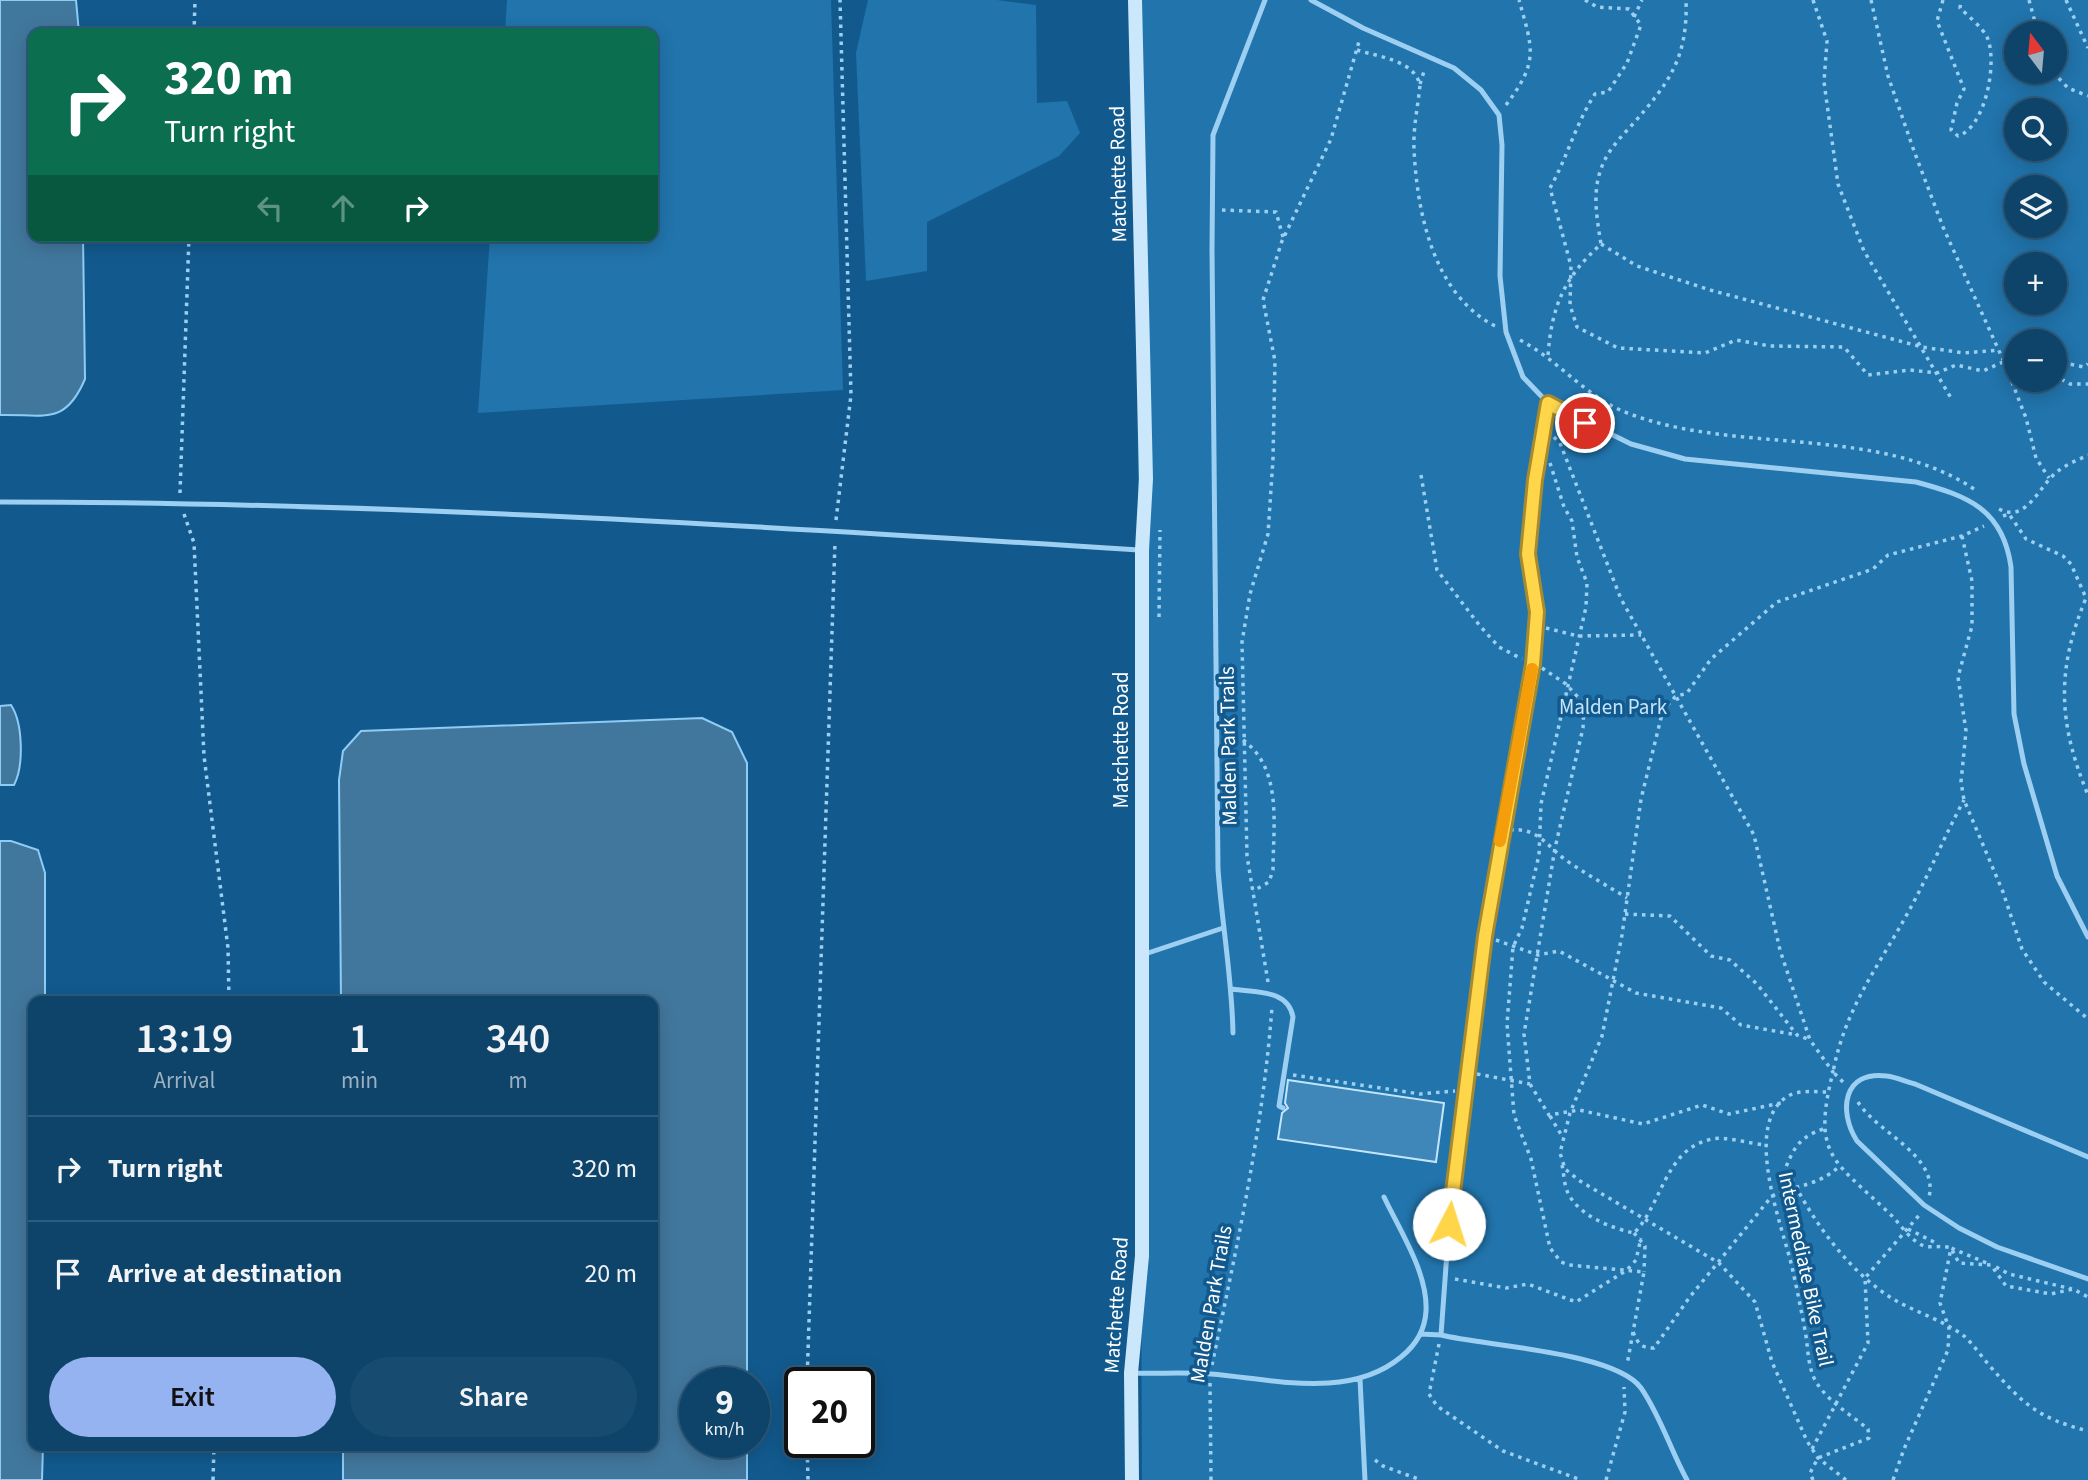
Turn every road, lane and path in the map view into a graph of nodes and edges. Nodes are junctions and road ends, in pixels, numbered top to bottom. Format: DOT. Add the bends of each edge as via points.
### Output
graph roads {
  1 [pos="195,0"];
  2 [pos="840,0"];
  3 [pos="1135,0"];
  4 [pos="1265,0"];
  5 [pos="1311,0"];
  6 [pos="1519,0"];
  7 [pos="1585,0"];
  8 [pos="1642,0"];
  9 [pos="1686,0"];
  10 [pos="1813,0"];
  11 [pos="1871,0"];
  12 [pos="1943,0"];
  13 [pos="1961,0"];
  14 [pos="2029,0"];
  15 [pos="2066,0"];
  16 [pos="1634,17"];
  17 [pos="2035,21"];
  18 [pos="194,28"];
  19 [pos="1363,28"];
  20 [pos="2088,48"];
  21 [pos="1357,50"];
  22 [pos="2064,84"];
  23 [pos="2088,96"];
  24 [pos="1499,116"];
  25 [pos="1212,209"];
  26 [pos="1283,239"];
  27 [pos="189,242"];
  28 [pos="1601,244"];
  29 [pos="1568,283"];
  30 [pos="1506,332"];
  31 [pos="1922,347"];
  32 [pos="1999,350"];
  33 [pos="1548,356"];
  34 [pos="2004,362"];
  35 [pos="2004,364"];
  36 [pos="2067,364"];
  37 [pos="2088,364"];
  38 [pos="1937,373"];
  39 [pos="2067,382"];
  40 [pos="2088,384"];
  41 [pos="2016,392"];
  42 [pos="1951,398"];
  43 [pos="1548,403"];
  44 [pos="1546,429"];
  45 [pos="1543,441"];
  46 [pos="2088,455"];
  47 [pos="1421,475"];
  48 [pos="2049,478"];
  49 [pos="1982,495"];
  50 [pos="0,502"];
  51 [pos="180,502"];
  52 [pos="1991,502"];
  53 [pos="2009,514"];
  54 [pos="1994,520"];
  55 [pos="835,531"];
  56 [pos="1962,536"];
  57 [pos="1142,550"];
  58 [pos="2087,598"];
  59 [pos="1536,626"];
  60 [pos="1641,635"];
  61 [pos="1578,636"];
  62 [pos="1533,664"];
  63 [pos="1566,684"];
  64 [pos="1675,696"];
  65 [pos="1243,740"];
  66 [pos="2088,795"];
  67 [pos="1964,800"];
  68 [pos="1501,831"];
  69 [pos="1540,836"];
  70 [pos="1555,848"];
  71 [pos="1253,891"];
  72 [pos="1627,898"];
  73 [pos="1625,914"];
  74 [pos="1223,928"];
  75 [pos="1485,936"];
  76 [pos="2088,937"];
  77 [pos="1513,947"];
  78 [pos="1142,955"];
  79 [pos="1538,955"];
  80 [pos="1613,979"];
  81 [pos="1232,989"];
  82 [pos="1270,995"];
  83 [pos="229,996"];
  84 [pos="2088,1019"];
  85 [pos="1233,1033"];
  86 [pos="1797,1035"];
  87 [pos="1810,1040"];
  88 [pos="1466,1072"];
  89 [pos="1833,1072"];
  90 [pos="1284,1073"];
  91 [pos="1510,1083"];
  92 [pos="1530,1084"];
  93 [pos="1464,1090"];
  94 [pos="1850,1090"];
  95 [pos="1781,1103"];
  96 [pos="1283,1108"];
  97 [pos="1570,1113"];
  98 [pos="1549,1115"];
  99 [pos="1823,1129"];
  100 [pos="1563,1138"];
  101 [pos="1766,1145"];
  102 [pos="2088,1157"];
  103 [pos="1561,1161"];
  104 [pos="1840,1166"];
  105 [pos="1796,1188"];
  106 [pos="1772,1195"];
  107 [pos="1384,1197"];
  108 [pos="1927,1207"];
  109 [pos="1646,1220"];
  110 [pos="1654,1225"];
  111 [pos="1640,1226"];
  112 [pos="1909,1230"];
  113 [pos="1634,1233"];
  114 [pos="1641,1238"];
  115 [pos="1942,1246"];
  116 [pos="1719,1263"];
  117 [pos="1627,1270"];
  118 [pos="1644,1272"];
  119 [pos="1445,1278"];
  120 [pos="1865,1278"];
  121 [pos="2088,1279"];
  122 [pos="2088,1293"];
  123 [pos="1949,1328"];
  124 [pos="1633,1331"];
  125 [pos="1421,1334"];
  126 [pos="1441,1335"];
  127 [pos="807,1367"];
  128 [pos="1131,1373"];
  129 [pos="1625,1373"];
  130 [pos="1210,1374"];
  131 [pos="1360,1379"];
  132 [pos="1835,1403"];
  133 [pos="2088,1431"];
  134 [pos="1812,1449"];
  135 [pos="214,1451"];
  136 [pos="1364,1451"];
  137 [pos="807,1458"];
  138 [pos="1818,1458"];
  139 [pos="1812,1479"];
  140 [pos="213,1480"];
  141 [pos="808,1480"];
  142 [pos="1132,1480"];
  143 [pos="1211,1480"];
  144 [pos="1365,1480"];
  145 [pos="1421,1480"];
  146 [pos="1581,1480"];
  147 [pos="1606,1480"];
  148 [pos="1687,1480"];
  149 [pos="1804,1480"];
  150 [pos="1846,1480"];
  151 [pos="1894,1480"];
  1 -- 18 [label="path"];
  2 -- 55 [label="path" via="851,395"];
  3 -- 57 [label="main road, Matchette Road" via="1146,479"];
  4 -- 25 [label="lane" via="1213,135"];
  5 -- 19 [label="lane"];
  6 -- 24 [label="path" via="1531,62"];
  7 -- 16 [label="path" via="1597,7 1629,9"];
  8 -- 16 [label="path"];
  9 -- 28 [label="path" via="1683,50 1675,70 1611,148 1601,168 1596,191"];
  10 -- 31 [label="path" via="1827,41 1824,82 1838,184 1864,251"];
  11 -- 32 [label="path" via="1888,76 1913,151 1942,228"];
  12 -- 13 [label="path" via="1937,21 1964,89 1951,130 1958,135 1972,128 1983,111 1990,64 1987,37 1960,8"];
  14 -- 17 [label="path"];
  15 -- 20 [label="path"];
  16 -- 29 [label="path" via="1641,25 1627,63 1608,92 1595,94 1586,108 1550,188 1571,266"];
  19 -- 21 [label="path, Malden Park Trails"];
  19 -- 24 [label="lane" via="1454,68 1481,90"];
  21 -- 26 [label="path, Malden Park Trails" via="1331,139"];
  21 -- 30 [label="path" via="1406,65 1418,76 1413,146 1420,205 1435,257 1461,300"];
  22 -- 23 [label="path"];
  24 -- 30 [label="lane" via="1500,276"];
  25 -- 26 [label="path" via="1276,212"];
  25 -- 74 [label="lane" via="1218,869"];
  26 -- 65 [label="path, Malden Park Trails" via="1263,300 1275,361 1273,459 1268,534 1242,642"];
  27 -- 51 [label="path"];
  28 -- 29 [label="path" via="1579,264"];
  28 -- 31 [label="path" via="1637,266 1710,290"];
  29 -- 33 [label="path" via="1556,302"];
  29 -- 38 [label="path" via="1577,327 1618,348 1705,353 1736,340 1770,346 1844,347 1868,375 1910,370"];
  30 -- 33 [label="path"];
  30 -- 43 [label="lane" via="1523,377"];
  31 -- 32 [label="path" via="1964,354"];
  31 -- 38 [label="path"];
  32 -- 34 [label="path"];
  33 -- 49 [label="path" via="1600,401 1631,415 1680,428 1907,459 1959,479"];
  35 -- 38 [label="path" via="1983,371 1956,365"];
  36 -- 37 [label="path"];
  38 -- 42 [label="path"];
  39 -- 40 [label="path"];
  41 -- 48 [label="path" via="2036,458"];
  43 -- 44 [label="lane"];
  43 -- 54 [label="lane" via="1656,453 1916,482 1952,492"];
  44 -- 45 [label="lane"];
  44 -- 60 [label="path" via="1560,443 1620,599"];
  45 -- 59 [label="lane" via="1528,554"];
  45 -- 61 [label="path" via="1572,521 1577,557 1587,583"];
  46 -- 48 [label="path"];
  47 -- 62 [label="path" via="1437,570 1499,647"];
  48 -- 53 [label="path" via="2029,506"];
  50 -- 51 [label="lane"];
  51 -- 55 [label="lane"];
  51 -- 83 [label="path" via="194,543 204,756 228,948"];
  52 -- 53 [label="path"];
  53 -- 54 [label="path"];
  53 -- 58 [label="path" via="2026,539 2071,564"];
  54 -- 56 [label="path"];
  54 -- 76 [label="lane" via="2008,545 2011,567 2014,714 2024,764 2057,876"];
  55 -- 57 [label="lane"];
  55 -- 127 [label="path"];
  56 -- 64 [label="path" via="1888,555 1873,569 1777,601 1711,659 1687,693"];
  56 -- 67 [label="path" via="1972,581 1972,626 1958,677 1966,731 1961,782"];
  57 -- 78 [label="main road, Matchette Road"];
  58 -- 66 [label="path" via="2070,634 2064,682 2070,742"];
  59 -- 61 [label="path"];
  59 -- 62 [label="lane"];
  60 -- 61 [label="path"];
  60 -- 64 [label="path"];
  61 -- 63 [label="path"];
  62 -- 63 [label="path"];
  62 -- 68 [label="lane"];
  63 -- 69 [label="path" via="1541,804"];
  63 -- 70 [label="path" via="1584,704 1583,728"];
  64 -- 72 [label="path" via="1663,710 1640,799"];
  64 -- 87 [label="path" via="1754,835 1780,950"];
  65 -- 71 [label="path, Malden Park Trails"];
  65 -- 71 [label="path" via="1255,748 1273,782 1273,870 1269,882"];
  67 -- 84 [label="path" via="2022,949 2044,982"];
  67 -- 89 [label="path" via="1840,1036"];
  68 -- 69 [label="path" via="1525,829"];
  68 -- 75 [label="lane"];
  69 -- 70 [label="path"];
  69 -- 77 [label="path" via="1522,928"];
  70 -- 72 [label="path" via="1566,861"];
  70 -- 79 [label="path"];
  71 -- 82 [label="path, Malden Park Trails"];
  72 -- 73 [label="path"];
  73 -- 80 [label="path"];
  73 -- 86 [label="path" via="1670,916 1711,956 1730,960 1757,985"];
  74 -- 78 [label="lane"];
  74 -- 81 [label="lane"];
  75 -- 77 [label="path"];
  75 -- 88 [label="lane"];
  77 -- 79 [label="path"];
  77 -- 91 [label="path" via="1507,1024"];
  78 -- 128 [label="main road, Matchette Road" via="1142,1256"];
  79 -- 80 [label="path" via="1559,951"];
  79 -- 92 [label="path" via="1524,1034"];
  80 -- 86 [label="path" via="1636,993 1721,1007 1741,1025"];
  80 -- 97 [label="path" via="1602,1035"];
  81 -- 82 [label="lane"];
  81 -- 85 [label="lane"];
  82 -- 90 [label="lane" via="1287,1000 1293,1017"];
  82 -- 130 [label="path, Malden Park Trails" via="1268,1060 1242,1221"];
  86 -- 87 [label="path"];
  87 -- 89 [label="path"];
  88 -- 91 [label="path"];
  88 -- 93 [label="lane"];
  89 -- 95 [label="path" via="1828,1092 1801,1091"];
  90 -- 93 [label="path" via="1420,1094"];
  90 -- 96 [label="lane" via="1279,1106"];
  91 -- 92 [label="path"];
  91 -- 117 [label="path" via="1514,1115 1531,1159 1550,1248 1569,1265"];
  92 -- 98 [label="path"];
  93 -- 119 [label="lane"];
  94 -- 102 [label="lane" via="1867,1078 1886,1076 1915,1084"];
  94 -- 108 [label="path" via="1863,1110 1922,1162 1931,1187"];
  94 -- 108 [label="lane" via="1844,1106 1850,1131"];
  95 -- 97 [label="path" via="1729,1114 1702,1105 1643,1124"];
  95 -- 101 [label="path, Intermediate Bike Trail" via="1774,1111"];
  97 -- 98 [label="path"];
  97 -- 100 [label="path"];
  98 -- 100 [label="path"];
  99 -- 105 [label="path" via="1795,1145 1786,1167"];
  100 -- 103 [label="path"];
  101 -- 106 [label="path, Intermediate Bike Trail"];
  101 -- 109 [label="path" via="1712,1139 1688,1150 1669,1171"];
  103 -- 109 [label="path" via="1580,1181"];
  103 -- 113 [label="path" via="1568,1193 1583,1212"];
  104 -- 105 [label="path" via="1823,1181"];
  105 -- 106 [label="path"];
  105 -- 120 [label="path" via="1818,1223"];
  106 -- 116 [label="path"];
  106 -- 132 [label="path, Intermediate Bike Trail" via="1791,1265 1807,1356 1814,1379"];
  107 -- 125 [label="lane" via="1422,1280 1426,1311"];
  108 -- 112 [label="path"];
  108 -- 121 [label="lane" via="1997,1247"];
  109 -- 110 [label="path"];
  109 -- 111 [label="path"];
  110 -- 111 [label="path"];
  110 -- 116 [label="path"];
  111 -- 113 [label="path"];
  112 -- 115 [label="path"];
  112 -- 120 [label="path"];
  113 -- 114 [label="path"];
  114 -- 117 [label="path" via="1636,1260"];
  114 -- 118 [label="path" via="1646,1254"];
  116 -- 124 [label="path" via="1654,1348 1638,1344"];
  116 -- 134 [label="path" via="1755,1302 1773,1362"];
  117 -- 118 [label="path"];
  117 -- 119 [label="path" via="1576,1302 1528,1284 1506,1287"];
  118 -- 124 [label="path"];
  119 -- 126 [label="lane"];
  120 -- 123 [label="path"];
  120 -- 132 [label="path" via="1868,1343"];
  122 -- 123 [label="path" via="2009,1274 1951,1248 1940,1303"];
  123 -- 133 [label="path" via="1964,1337 2021,1402 2055,1423"];
  123 -- 151 [label="path" via="1948,1350"];
  124 -- 129 [label="path"];
  125 -- 126 [label="lane"];
  125 -- 131 [label="lane" via="1385,1370"];
  126 -- 129 [label="lane" via="1572,1357"];
  126 -- 146 [label="path" via="1429,1394 1437,1406 1503,1451"];
  128 -- 130 [label="lane"];
  128 -- 142 [label="main road, Matchette Road"];
  129 -- 147 [label="path" via="1625,1412"];
  129 -- 148 [label="lane" via="1640,1388"];
  130 -- 131 [label="lane" via="1259,1380"];
  130 -- 143 [label="path, Malden Park Trails"];
  131 -- 136 [label="lane"];
  132 -- 134 [label="path"];
  132 -- 138 [label="path, Intermediate Bike Trail" via="1868,1429 1869,1438"];
  134 -- 138 [label="path"];
  135 -- 140 [label="path"];
  136 -- 144 [label="lane"];
  136 -- 145 [label="path" via="1383,1466"];
  137 -- 141 [label="path"];
  138 -- 139 [label="path" via="1811,1467"];
  138 -- 150 [label="path"];
  139 -- 149 [label="path"];
}
